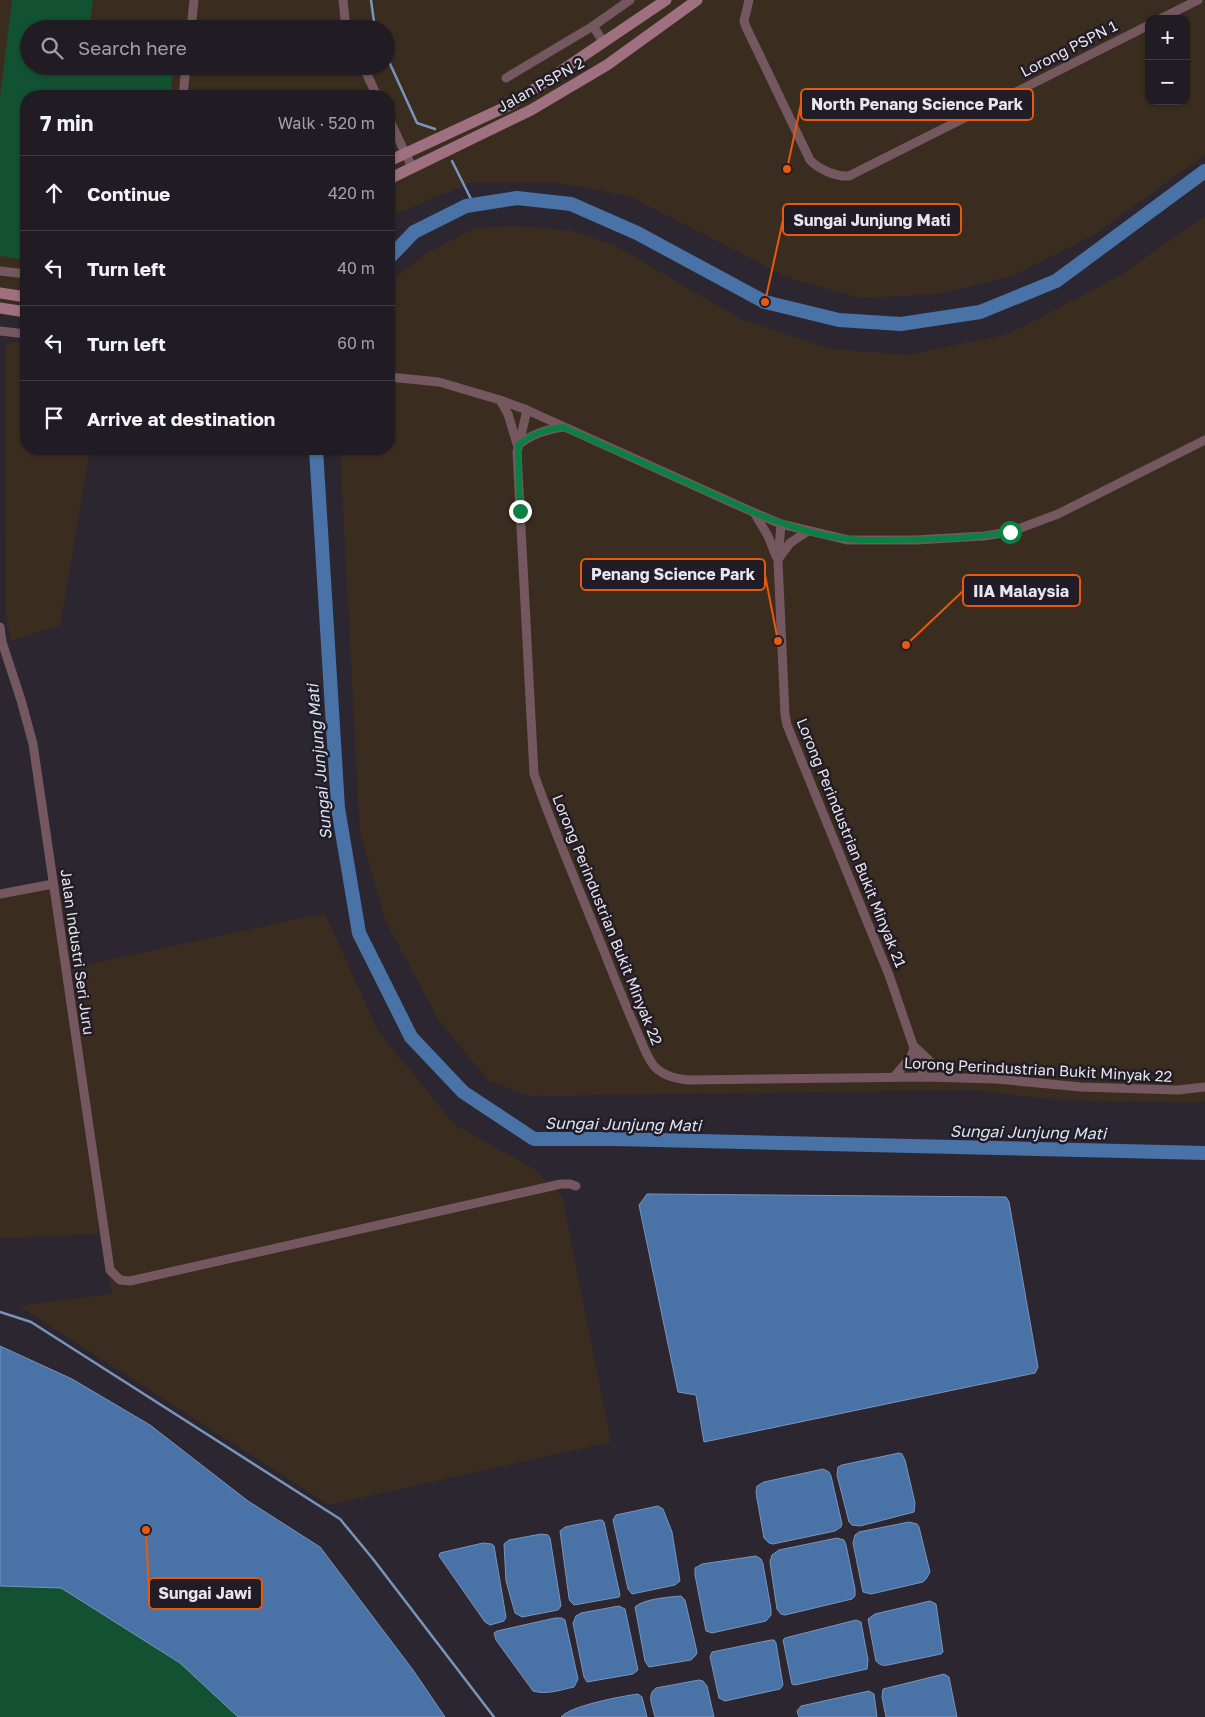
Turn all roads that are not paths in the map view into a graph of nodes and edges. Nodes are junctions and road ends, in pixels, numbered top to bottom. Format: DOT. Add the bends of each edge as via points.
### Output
graph roads {
  1 [pos="194,0"];
  2 [pos="343,0"];
  3 [pos="630,0"];
  4 [pos="666,0"];
  5 [pos="697,0"];
  6 [pos="749,0"];
  7 [pos="1198,0"];
  8 [pos="1168,15"];
  9 [pos="192,20"];
  10 [pos="345,20"];
  11 [pos="593,26"];
  12 [pos="1145,27"];
  13 [pos="604,42"];
  14 [pos="185,75"];
  15 [pos="367,75"];
  16 [pos="506,78"];
  17 [pos="184,90"];
  18 [pos="374,90"];
  19 [pos="395,131"];
  20 [pos="405,152"];
  21 [pos="395,158"];
  22 [pos="412,167"];
  23 [pos="395,176"];
  24 [pos="0,271"];
  25 [pos="20,273"];
  26 [pos="0,293"];
  27 [pos="20,296"];
  28 [pos="0,308"];
  29 [pos="20,311"];
  30 [pos="0,331"];
  31 [pos="20,333"];
  32 [pos="395,378"];
  33 [pos="500,400"];
  34 [pos="527,410"];
  35 [pos="563,427"];
  36 [pos="1205,440"];
  37 [pos="518,445"];
  38 [pos="755,513"];
  39 [pos="781,524"];
  40 [pos="808,531"];
  41 [pos="778,561"];
  42 [pos="0,627"];
  43 [pos="53,884"];
  44 [pos="0,894"];
  45 [pos="915,1047"];
  46 [pos="894,1077"];
  47 [pos="924,1077"];
  48 [pos="950,1077"];
  49 [pos="1205,1088"];
  50 [pos="576,1186"];
  1 -- 9 [label="street"];
  2 -- 10 [label="street"];
  3 -- 11 [label="street"];
  4 -- 13 [label="street, Jalan PSPN 2"];
  5 -- 22 [label="street, Jalan PSPN 2" via="607,64 531,110"];
  6 -- 12 [label="street, Lorong PSPN 1" via="744,21 746,27 810,160 814,165 841,176 849,176"];
  7 -- 8 [label="street"];
  11 -- 13 [label="street"];
  11 -- 16 [label="street"];
  13 -- 20 [label="street, Jalan PSPN 2" via="512,104"];
  14 -- 17 [label="street"];
  15 -- 18 [label="street"];
  19 -- 20 [label="street"];
  20 -- 21 [label="street, Jalan PSPN 2"];
  20 -- 22 [label="street"];
  22 -- 23 [label="street, Jalan PSPN 2"];
  24 -- 25 [label="street"];
  26 -- 27 [label="street"];
  28 -- 29 [label="street"];
  30 -- 31 [label="street"];
  32 -- 33 [label="street" via="439,382"];
  33 -- 34 [label="street"];
  33 -- 37 [label="street"];
  34 -- 35 [label="street"];
  34 -- 37 [label="street, Lorong Perindustrian Bukit Minyak 22"];
  35 -- 37 [label="street" via="537,433"];
  35 -- 38 [label="street"];
  36 -- 40 [label="street" via="1058,514 1010,532 956,539 848,540"];
  37 -- 46 [label="street, Lorong Perindustrian Bukit Minyak 22" via="534,774 648,1057 665,1074 689,1080"];
  38 -- 39 [label="street"];
  38 -- 41 [label="street"];
  39 -- 40 [label="street"];
  39 -- 41 [label="street, Lorong Perindustrian Bukit Minyak 21"];
  40 -- 41 [label="street" via="790,543"];
  41 -- 45 [label="street, Lorong Perindustrian Bukit Minyak 21" via="785,715"];
  42 -- 43 [label="street, Jalan Industri Seri Juru" via="33,744"];
  43 -- 44 [label="street"];
  43 -- 50 [label="street, Jalan Industri Seri Juru" via="110,1270 120,1280 130,1281 562,1184"];
  45 -- 46 [label="street"];
  45 -- 47 [label="street, Lorong Perindustrian Bukit Minyak 21"];
  45 -- 48 [label="street"];
  46 -- 47 [label="street, Lorong Perindustrian Bukit Minyak 22"];
  47 -- 48 [label="street, Lorong Perindustrian Bukit Minyak 22"];
  48 -- 49 [label="street, Lorong Perindustrian Bukit Minyak 22" via="996,1078 1081,1087"];
}
